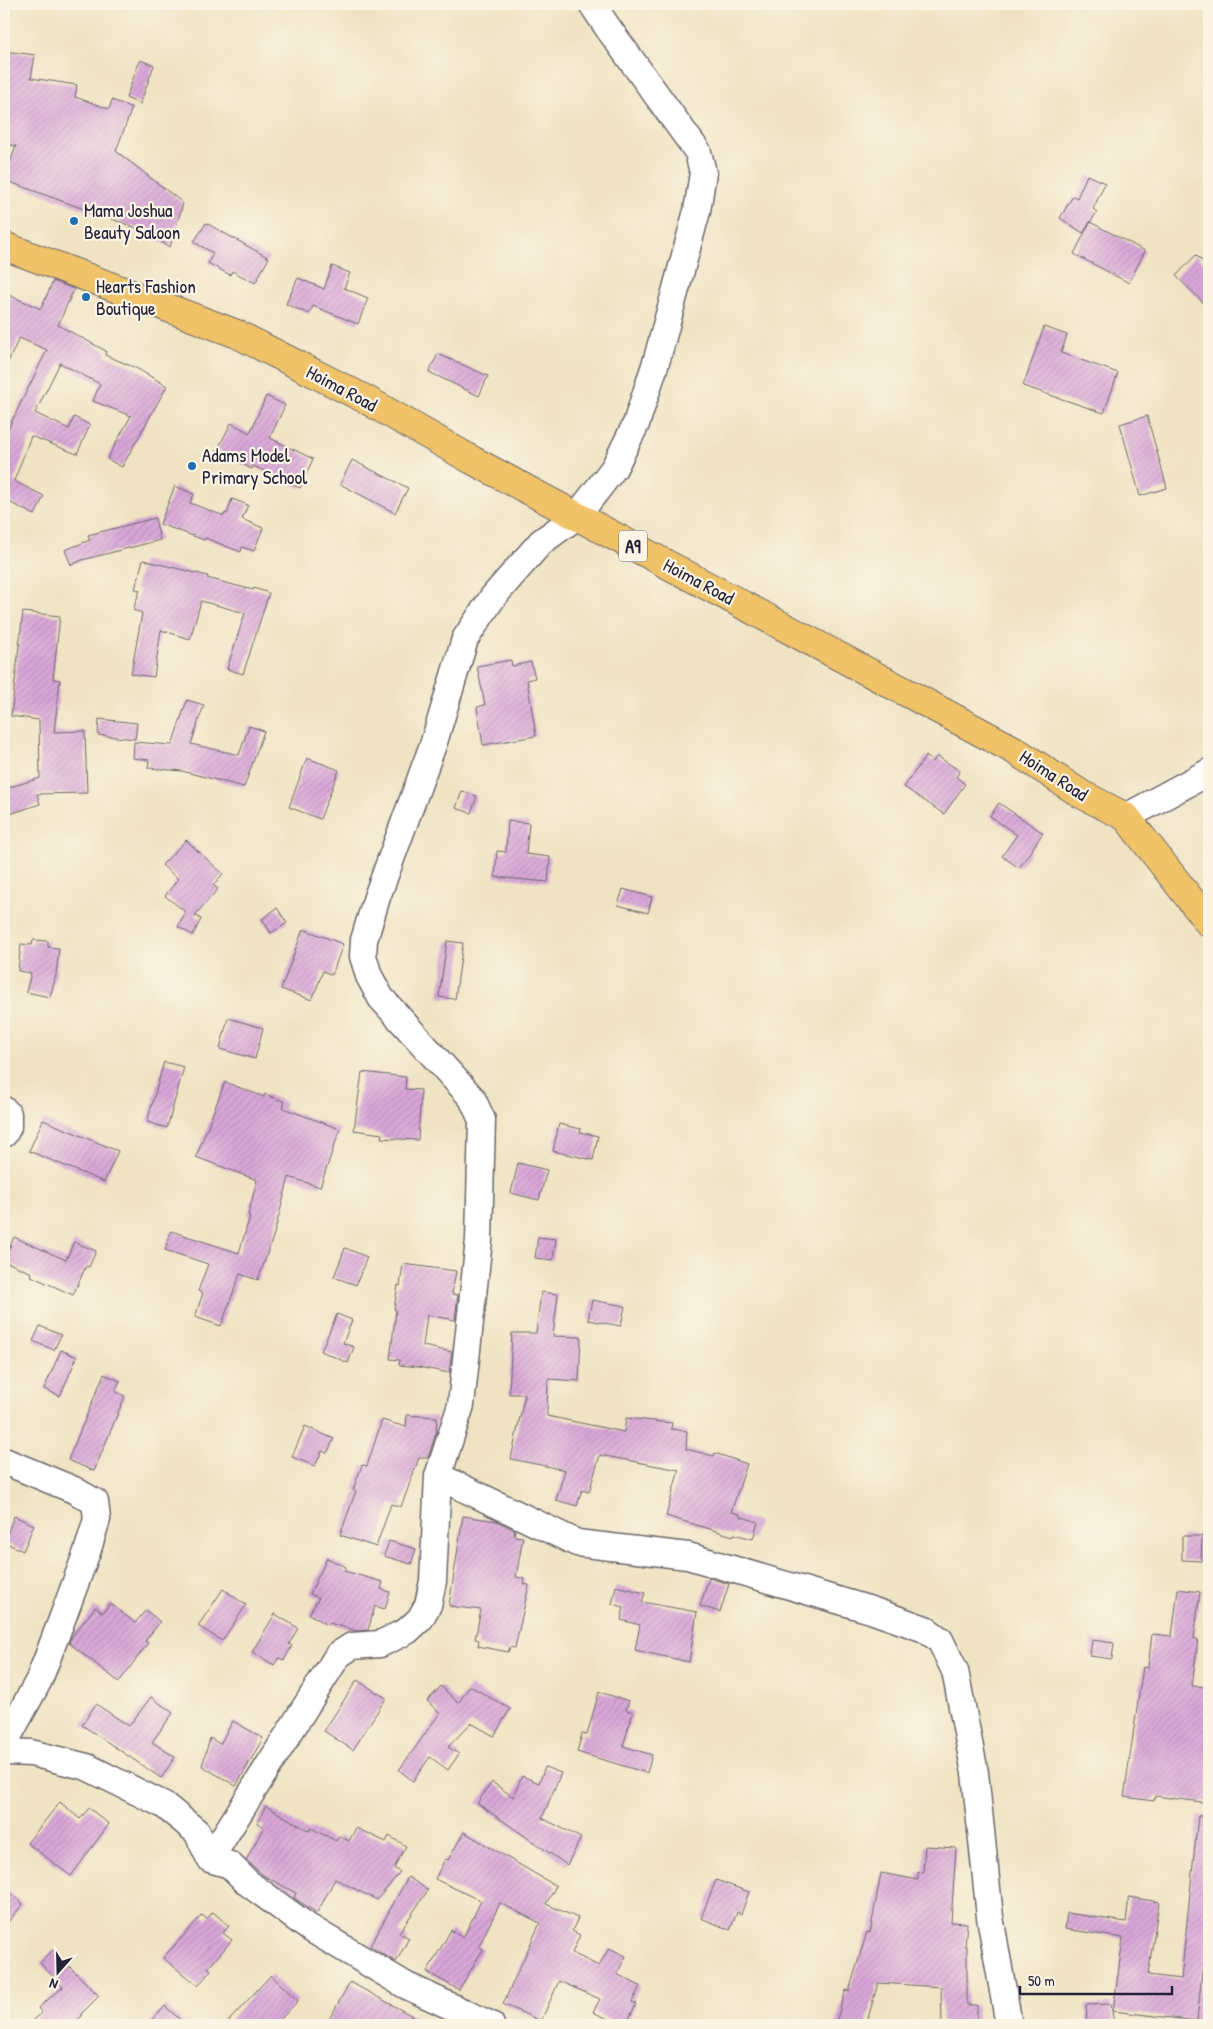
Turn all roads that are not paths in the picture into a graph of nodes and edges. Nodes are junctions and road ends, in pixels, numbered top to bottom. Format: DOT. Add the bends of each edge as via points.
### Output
graph roads {
  1 [pos="592,4"];
  2 [pos="4,246"];
  3 [pos="577,516"];
  4 [pos="1209,772"];
  5 [pos="1126,817"];
  6 [pos="1209,923"];
  7 [pos="4,1110"];
  8 [pos="4,1134"];
  9 [pos="4,1461"];
  10 [pos="438,1476"];
  11 [pos="4,1744"];
  12 [pos="4,1752"];
  13 [pos="210,1859"];
  14 [pos="491,2025"];
  15 [pos="1009,2025"];
  1 -- 3 [label="street" via="698,152 704,173 698,211 636,424 614,468"];
  2 -- 3 [label="main road, Hoima Road / A9" via="236,334 365,399"];
  3 -- 5 [label="main road, Hoima Road / A9" via="1014,750 1081,794"];
  3 -- 10 [label="street" via="541,542 493,597 465,639 434,742 376,897 364,940 363,956 381,998 472,1098 482,1120 479,1240 461,1405"];
  4 -- 5 [label="street"];
  5 -- 6 [label="main road, Hoima Road / A9"];
  7 -- 8 [label="street" via="8,1114 8,1127"];
  9 -- 11 [label="street" via="95,1502 96,1519 39,1680"];
  10 -- 13 [label="street" via="433,1581 428,1605 420,1619 408,1631 380,1644 352,1646 338,1654"];
  10 -- 15 [label="street" via="577,1543 688,1556 871,1610 925,1629 940,1640 956,1671 975,1773 990,1918"];
  12 -- 13 [label="street" via="31,1752 87,1767 164,1805 197,1832"];
  13 -- 14 [label="street" via="230,1865 248,1883 308,1927 405,1985"];
}
